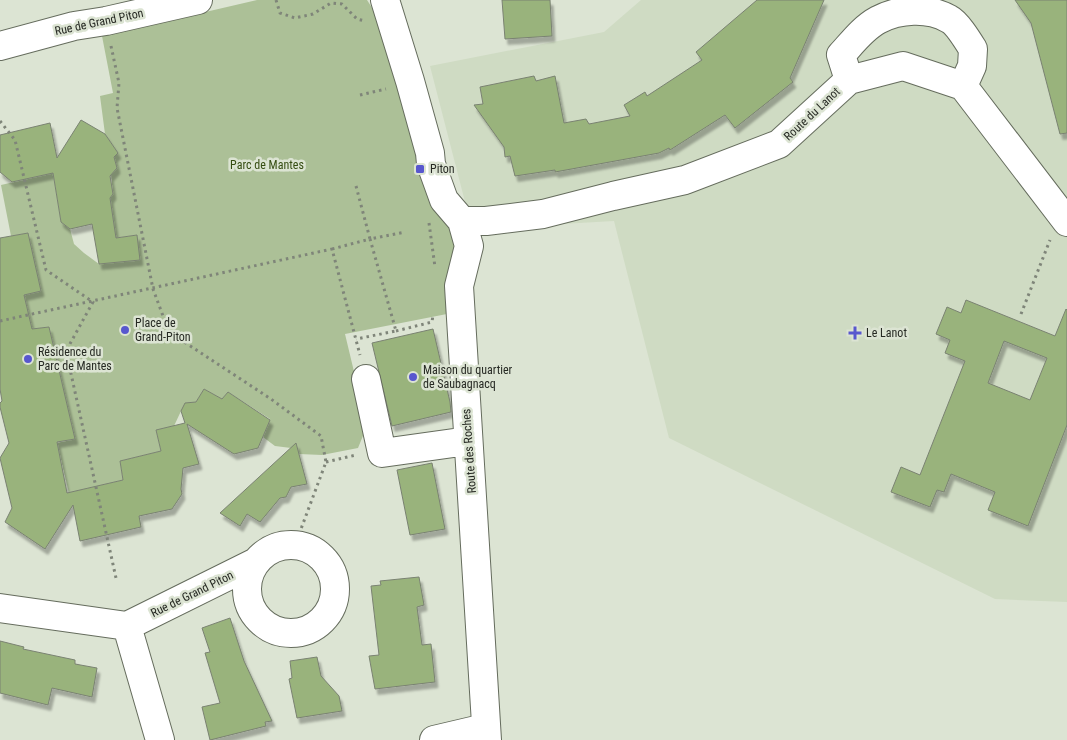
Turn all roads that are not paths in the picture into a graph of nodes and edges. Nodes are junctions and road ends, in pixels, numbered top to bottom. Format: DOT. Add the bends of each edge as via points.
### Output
graph roads {
  1 [pos="190,1"];
  2 [pos="388,9"];
  3 [pos="0,46"];
  4 [pos="848,80"];
  5 [pos="963,86"];
  6 [pos="1061,207"];
  7 [pos="462,221"];
  8 [pos="366,379"];
  9 [pos="468,441"];
  10 [pos="256,562"];
  11 [pos="0,608"];
  12 [pos="127,626"];
  13 [pos="486,734"];
  14 [pos="160,740"];
  15 [pos="434,740"];
  1 -- 3 [label="street, Rue de Grand Piton"];
  2 -- 7 [label="street, Route des Roches" via="431,164 444,200"];
  4 -- 5 [label="street, Route du Lanot" via="903,66"];
  4 -- 5 [label="street" via="841,55 862,32 877,21 901,12 924,11 950,19 973,49 972,66"];
  4 -- 7 [label="street, Route du Lanot" via="779,144 694,177 543,214"];
  5 -- 6 [label="street"];
  7 -- 9 [label="street, Route des Roches" via="469,246 459,286"];
  8 -- 9 [label="street" via="382,454"];
  9 -- 13 [label="street, Route des Roches"];
  10 -- 10 [label="street, Rue de Grand Piton" via="280,546 295,545 322,557 335,582 335,597 321,622 309,630 280,632 256,617 249,604 247,590 249,575"];
  10 -- 12 [label="street, Rue de Grand Piton"];
  11 -- 12 [label="street"];
  12 -- 14 [label="street"];
  13 -- 15 [label="street"];
}
